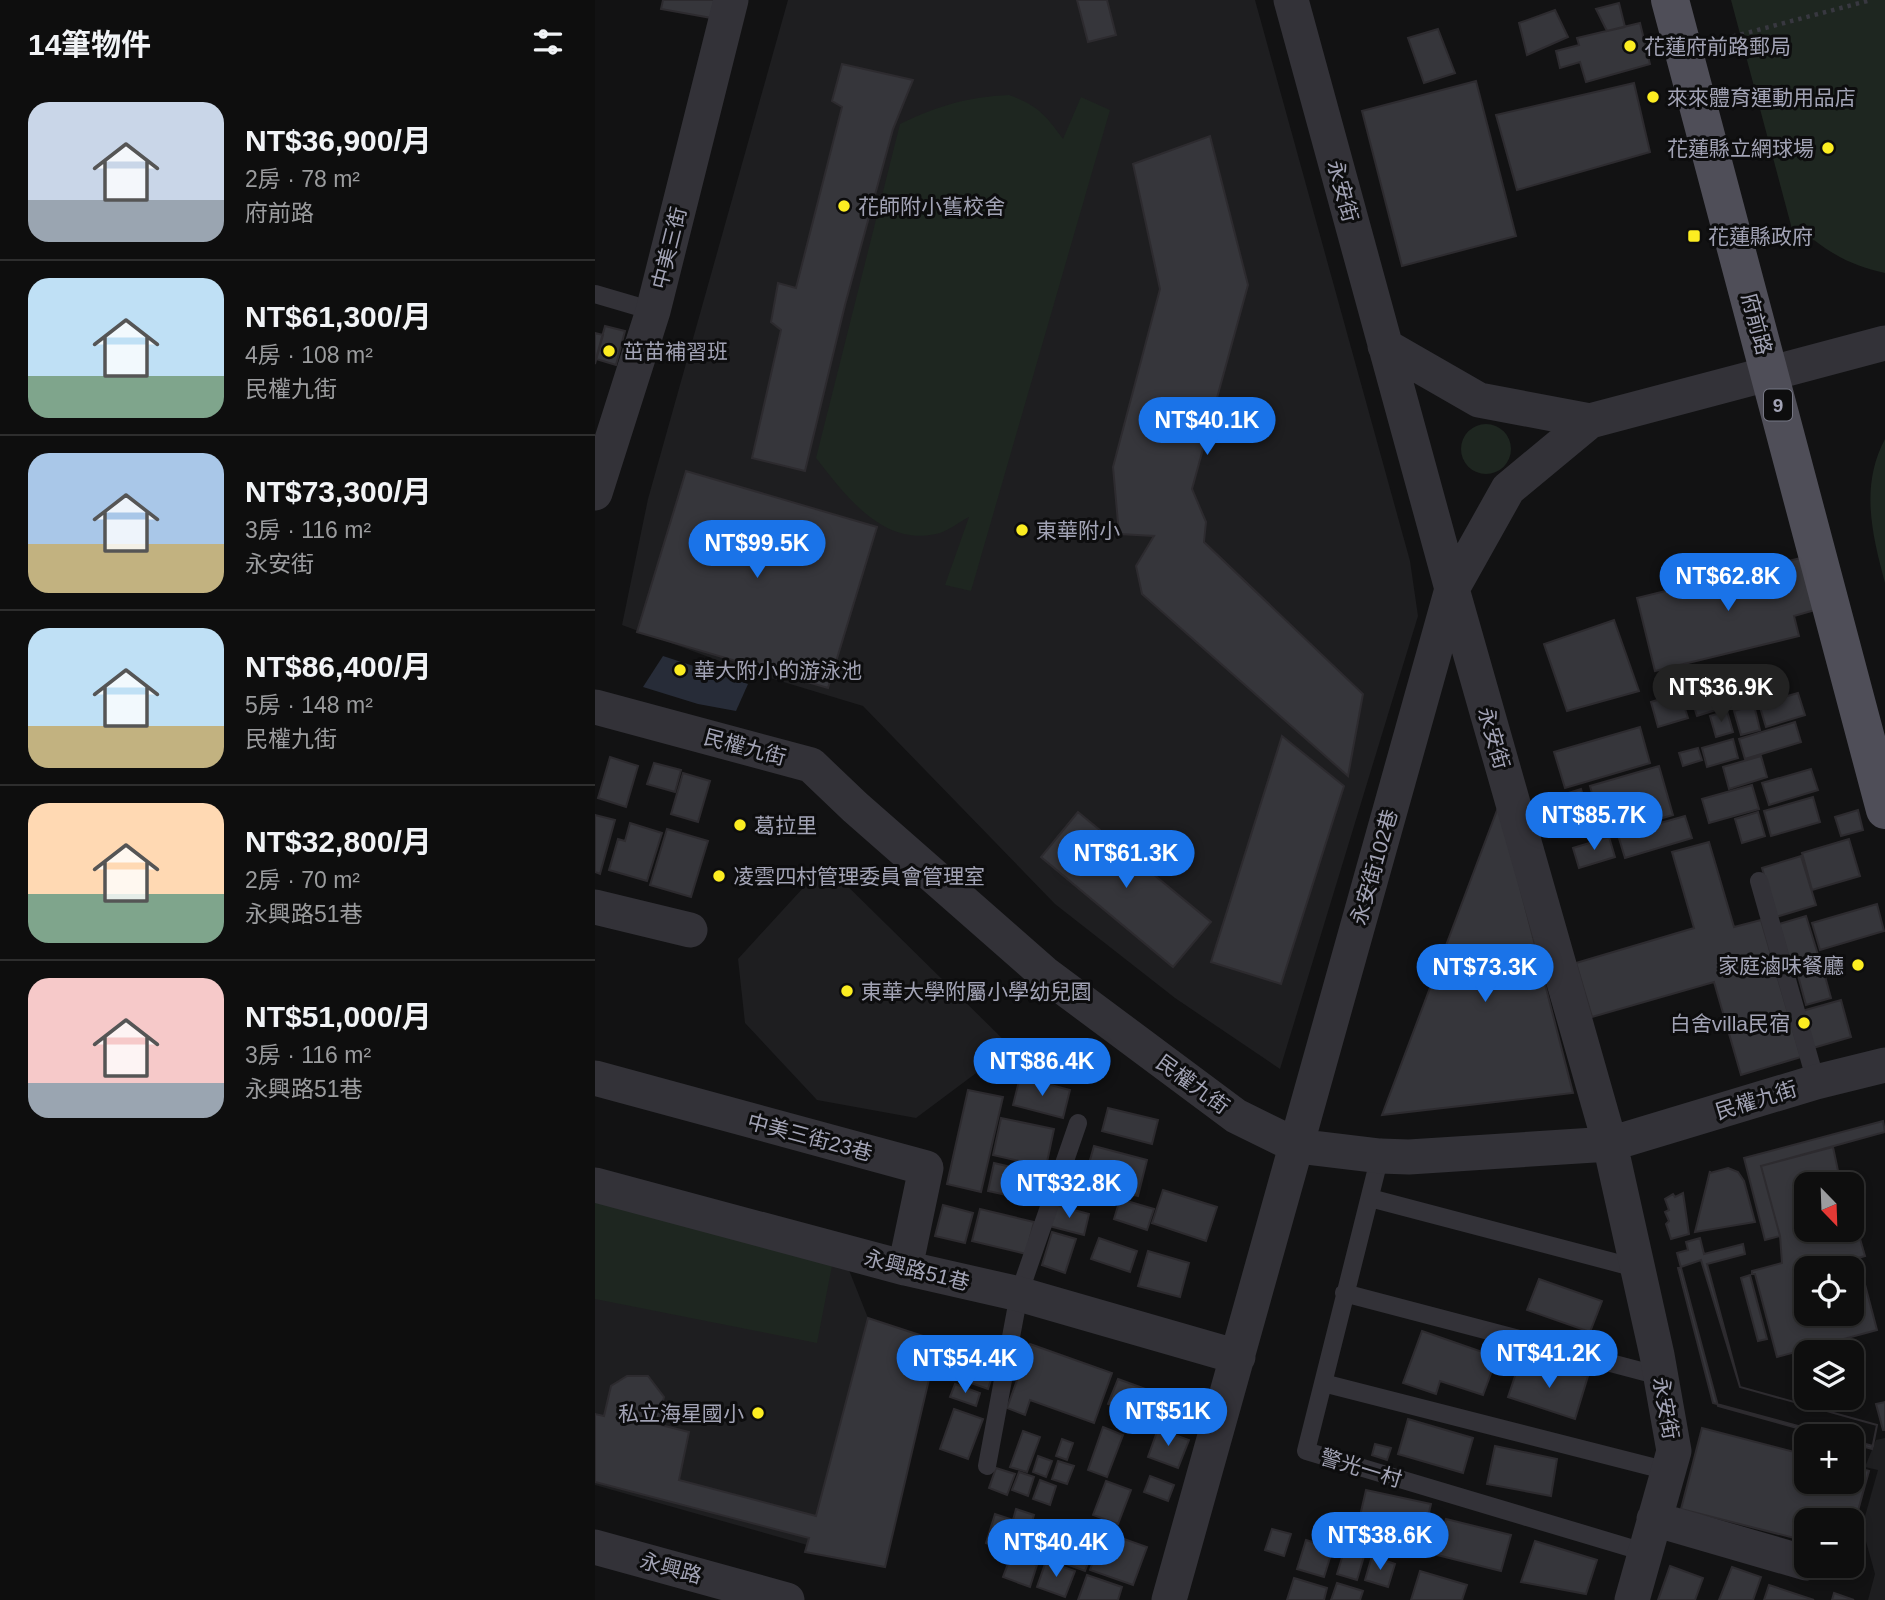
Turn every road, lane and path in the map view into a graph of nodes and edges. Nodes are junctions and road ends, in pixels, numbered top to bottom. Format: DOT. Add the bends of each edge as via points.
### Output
graph roads {
  1 [pos="731,0"];
  2 [pos="1291,0"];
  3 [pos="1670,0"];
  4 [pos="1871,0"];
  5 [pos="1683,50"];
  6 [pos="595,294"];
  7 [pos="653,311"];
  8 [pos="1885,343"];
  9 [pos="1385,346"];
  10 [pos="1770,373"];
  11 [pos="1590,421"];
  12 [pos="596,489"];
  13 [pos="1452,589"];
  14 [pos="595,706"];
  15 [pos="1885,810"];
  16 [pos="1759,881"];
  17 [pos="595,907"];
  18 [pos="691,930"];
  19 [pos="1885,1065"];
  20 [pos="595,1078"];
  21 [pos="1816,1082"];
  22 [pos="1078,1123"];
  23 [pos="1610,1143"];
  24 [pos="1297,1146"];
  25 [pos="1380,1156"];
  26 [pos="595,1185"];
  27 [pos="1370,1198"];
  28 [pos="905,1268"];
  29 [pos="1636,1268"];
  30 [pos="1344,1293"];
  31 [pos="1019,1294"];
  32 [pos="1238,1357"];
  33 [pos="1660,1376"];
  34 [pos="1323,1384"];
  35 [pos="987,1466"];
  36 [pos="1668,1471"];
  37 [pos="1654,1519"];
  38 [pos="595,1547"];
  39 [pos="1644,1552"];
  40 [pos="1794,1559"];
  41 [pos="787,1600"];
  42 [pos="1169,1600"];
  43 [pos="1632,1600"];
  1 -- 7 [label="street, 中美三街"];
  2 -- 9 [label="street, 永安街"];
  3 -- 5 [label="main road, 府前路 / 9"];
  4 -- 5 [label="path"];
  5 -- 10 [label="main road, 府前路 / 9"];
  6 -- 7 [label="lane"];
  7 -- 12 [label="street, 中美三街"];
  8 -- 10 [label="street"];
  9 -- 11 [label="street" via="1479,400"];
  9 -- 13 [label="street, 永安街"];
  10 -- 11 [label="street"];
  10 -- 15 [label="main road, 府前路 / 9"];
  11 -- 13 [label="street, 永安街102巷" via="1508,489"];
  13 -- 23 [label="street, 永安街"];
  13 -- 24 [label="street, 永安街102巷"];
  14 -- 24 [label="street, 民權九街" via="811,765 1044,972 1236,1116"];
  16 -- 21 [label="lane"];
  17 -- 18 [label="street"];
  19 -- 21 [label="street, 民權九街"];
  20 -- 28 [label="street, 中美三街23巷" via="926,1168"];
  21 -- 23 [label="street, 民權九街"];
  22 -- 31 [label="lane"];
  23 -- 25 [label="street, 民權九街"];
  23 -- 29 [label="street, 永安街"];
  24 -- 25 [label="street, 民權九街"];
  24 -- 32 [label="street"];
  25 -- 27 [label="lane, 警光一村"];
  26 -- 28 [label="street, 永興路51巷"];
  27 -- 29 [label="lane"];
  27 -- 30 [label="lane, 警光一村"];
  28 -- 31 [label="street, 永興路51巷"];
  29 -- 33 [label="street, 永安街"];
  30 -- 33 [label="lane"];
  30 -- 34 [label="lane, 警光一村"];
  31 -- 32 [label="street, 永興路51巷"];
  31 -- 35 [label="lane"];
  32 -- 42 [label="street"];
  33 -- 36 [label="street, 永安街" via="1674,1451"];
  34 -- 36 [label="lane"];
  34 -- 39 [label="lane, 警光一村" via="1306,1451"];
  36 -- 37 [label="street, 永安街"];
  37 -- 39 [label="street, 永安街"];
  37 -- 40 [label="street"];
  38 -- 41 [label="street, 永興路"];
  39 -- 43 [label="street, 永安街"];
}
